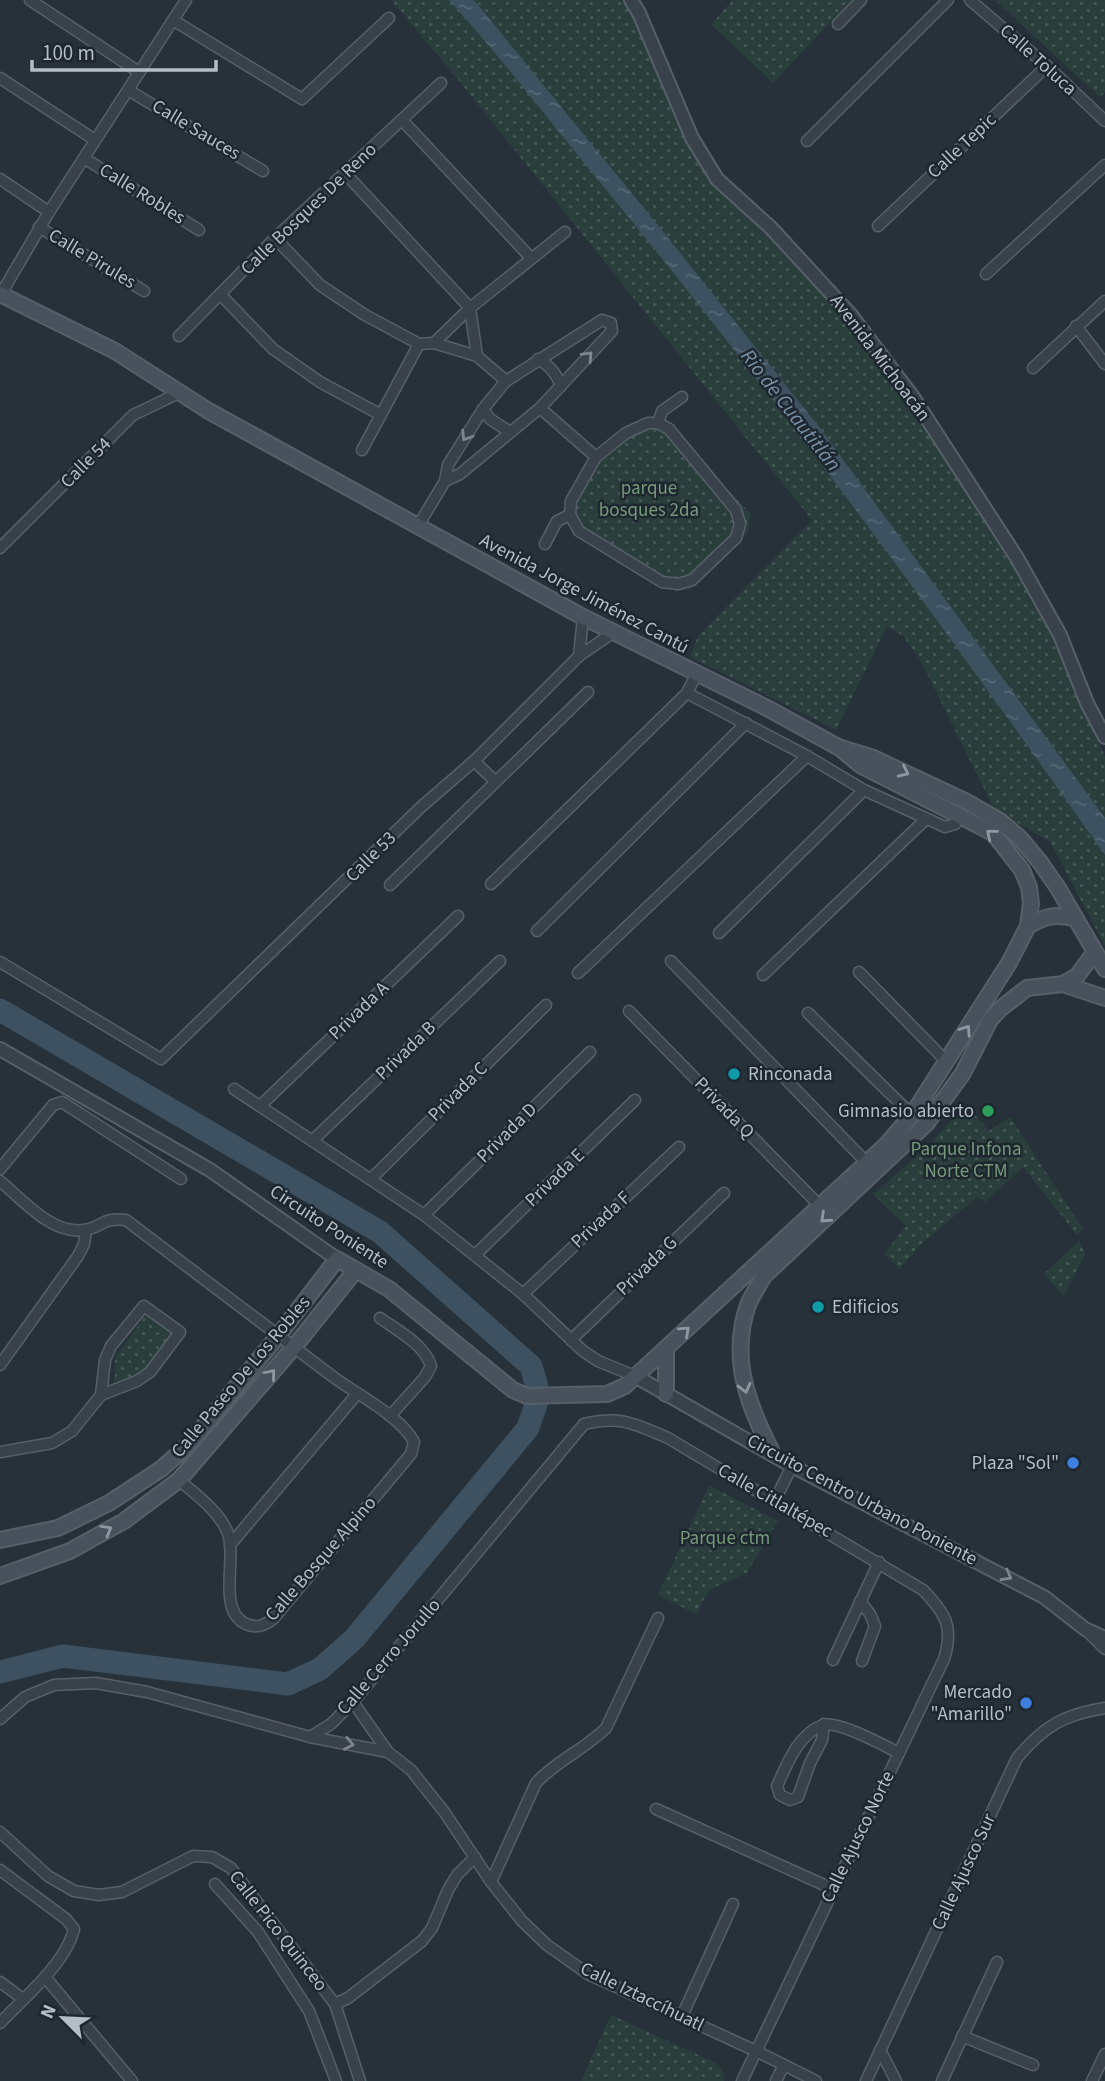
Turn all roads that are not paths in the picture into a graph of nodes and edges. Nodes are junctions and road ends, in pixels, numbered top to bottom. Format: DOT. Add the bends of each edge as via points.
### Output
graph roads {
  1 [pos="30,0"];
  2 [pos="185,0"];
  3 [pos="631,0"];
  4 [pos="861,0"];
  5 [pos="948,0"];
  6 [pos="970,0"];
  7 [pos="389,18"];
  8 [pos="173,20"];
  9 [pos="838,24"];
  10 [pos="1047,66"];
  11 [pos="139,72"];
  12 [pos="0,78"];
  13 [pos="441,83"];
  14 [pos="128,90"];
  15 [pos="402,120"];
  16 [pos="1105,121"];
  17 [pos="95,140"];
  18 [pos="807,141"];
  19 [pos="84,158"];
  20 [pos="1105,164"];
  21 [pos="263,171"];
  22 [pos="345,173"];
  23 [pos="0,179"];
  24 [pos="49,212"];
  25 [pos="878,226"];
  26 [pos="39,227"];
  27 [pos="199,230"];
  28 [pos="565,232"];
  29 [pos="275,238"];
  30 [pos="531,258"];
  31 [pos="986,274"];
  32 [pos="144,291"];
  33 [pos="1,294"];
  34 [pos="220,294"];
  35 [pos="1105,301"];
  36 [pos="470,308"];
  37 [pos="1076,326"];
  38 [pos="179,336"];
  39 [pos="434,343"];
  40 [pos="419,344"];
  41 [pos="477,356"];
  42 [pos="538,359"];
  43 [pos="1105,364"];
  44 [pos="1033,368"];
  45 [pos="506,381"];
  46 [pos="561,386"];
  47 [pos="181,392"];
  48 [pos="682,397"];
  49 [pos="540,408"];
  50 [pos="483,409"];
  51 [pos="381,415"];
  52 [pos="658,423"];
  53 [pos="510,432"];
  54 [pos="362,450"];
  55 [pos="596,457"];
  56 [pos="445,481"];
  57 [pos="570,515"];
  58 [pos="418,526"];
  59 [pos="545,544"];
  60 [pos="0,548"];
  61 [pos="583,617"];
  62 [pos="614,632"];
  63 [pos="579,656"];
  64 [pos="696,675"];
  65 [pos="588,692"];
  66 [pos="687,693"];
  67 [pos="747,723"];
  68 [pos="1105,737"];
  69 [pos="840,748"];
  70 [pos="807,756"];
  71 [pos="474,761"];
  72 [pos="495,781"];
  73 [pos="864,790"];
  74 [pos="960,815"];
  75 [pos="926,818"];
  76 [pos="390,884"];
  77 [pos="491,884"];
  78 [pos="458,916"];
  79 [pos="1073,918"];
  80 [pos="1028,926"];
  81 [pos="537,931"];
  82 [pos="719,933"];
  83 [pos="1094,953"];
  84 [pos="500,961"];
  85 [pos="671,961"];
  86 [pos="0,962"];
  87 [pos="1009,963"];
  88 [pos="1105,969"];
  89 [pos="859,972"];
  90 [pos="578,974"];
  91 [pos="762,975"];
  92 [pos="1063,984"];
  93 [pos="1027,988"];
  94 [pos="1105,998"];
  95 [pos="546,1005"];
  96 [pos="629,1011"];
  97 [pos="808,1013"];
  98 [pos="0,1049"];
  99 [pos="590,1052"];
  100 [pos="945,1060"];
  101 [pos="234,1089"];
  102 [pos="635,1100"];
  103 [pos="260,1106"];
  104 [pos="912,1115"];
  105 [pos="313,1141"];
  106 [pos="679,1147"];
  107 [pos="867,1163"];
  108 [pos="0,1169"];
  109 [pos="181,1179"];
  110 [pos="371,1180"];
  111 [pos="0,1181"];
  112 [pos="724,1193"];
  113 [pos="820,1206"];
  114 [pos="424,1215"];
  115 [pos="86,1230"];
  116 [pos="475,1255"];
  117 [pos="337,1259"];
  118 [pos="355,1271"];
  119 [pos="523,1294"];
  120 [pos="380,1318"];
  121 [pos="278,1336"];
  122 [pos="571,1340"];
  123 [pos="294,1347"];
  124 [pos="666,1348"];
  125 [pos="0,1365"];
  126 [pos="635,1376"];
  127 [pos="357,1394"];
  128 [pos="666,1394"];
  129 [pos="101,1395"];
  130 [pos="390,1416"];
  131 [pos="584,1424"];
  132 [pos="0,1452"];
  133 [pos="773,1454"];
  134 [pos="792,1466"];
  135 [pos="179,1480"];
  136 [pos="774,1502"];
  137 [pos="58,1528"];
  138 [pos="1,1536"];
  139 [pos="230,1545"];
  140 [pos="70,1551"];
  141 [pos="879,1562"];
  142 [pos="0,1576"];
  143 [pos="860,1601"];
  144 [pos="658,1618"];
  145 [pos="947,1621"];
  146 [pos="1085,1629"];
  147 [pos="1105,1637"];
  148 [pos="1105,1648"];
  149 [pos="834,1660"];
  150 [pos="862,1661"];
  151 [pos="353,1702"];
  152 [pos="1105,1708"];
  153 [pos="4,1715"];
  154 [pos="824,1724"];
  155 [pos="310,1737"];
  156 [pos="388,1752"];
  157 [pos="900,1752"];
  158 [pos="656,1810"];
  159 [pos="0,1832"];
  160 [pos="475,1857"];
  161 [pos="0,1870"];
  162 [pos="491,1882"];
  163 [pos="215,1884"];
  164 [pos="833,1889"];
  165 [pos="733,1904"];
  166 [pos="996,1962"];
  167 [pos="45,1977"];
  168 [pos="0,1982"];
  169 [pos="23,1999"];
  170 [pos="335,2004"];
  171 [pos="682,2016"];
  172 [pos="0,2023"];
  173 [pos="962,2036"];
  174 [pos="880,2050"];
  175 [pos="756,2051"];
  176 [pos="1105,2054"];
  177 [pos="784,2065"];
  178 [pos="1033,2065"];
  179 [pos="132,2081"];
  180 [pos="336,2081"];
  181 [pos="360,2081"];
  182 [pos="742,2081"];
  183 [pos="776,2081"];
  184 [pos="816,2081"];
  185 [pos="866,2081"];
  186 [pos="895,2081"];
  187 [pos="942,2081"];
  188 [pos="1092,2081"];
  1 -- 11 [label="street"];
  2 -- 8 [label="street"];
  3 -- 68 [label="street, Avenida Michoacán" via="692,138 717,179 771,228 851,315 913,397 1017,558 1060,635"];
  4 -- 9 [label="street"];
  5 -- 18 [label="street"];
  6 -- 10 [label="street, Calle Toluca"];
  7 -- 8 [label="street" via="302,99"];
  8 -- 11 [label="street"];
  10 -- 16 [label="street, Calle Toluca"];
  10 -- 25 [label="street, Calle Tepic"];
  11 -- 14 [label="street"];
  12 -- 17 [label="street"];
  13 -- 15 [label="street, Calle Bosques De Reno"];
  14 -- 17 [label="street"];
  14 -- 21 [label="street, Calle Sauces"];
  15 -- 22 [label="street, Calle Bosques De Reno"];
  15 -- 30 [label="street"];
  17 -- 19 [label="street"];
  19 -- 24 [label="street"];
  19 -- 27 [label="street, Calle Robles"];
  20 -- 31 [label="street"];
  22 -- 29 [label="street, Calle Bosques De Reno"];
  22 -- 36 [label="street"];
  23 -- 24 [label="street"];
  24 -- 26 [label="street"];
  26 -- 32 [label="street, Calle Pirules"];
  26 -- 33 [label="street"];
  28 -- 30 [label="street"];
  29 -- 34 [label="street, Calle Bosques De Reno"];
  29 -- 40 [label="street" via="320,285 365,316"];
  30 -- 36 [label="street"];
  33 -- 47 [label="main road, Avenida Jorge Jiménez Cantú" via="115,351"];
  34 -- 38 [label="street, Calle Bosques De Reno"];
  34 -- 51 [label="street" via="273,349 320,382"];
  35 -- 37 [label="street"];
  36 -- 39 [label="street"];
  36 -- 41 [label="street"];
  37 -- 43 [label="street"];
  37 -- 44 [label="street"];
  39 -- 40 [label="street"];
  39 -- 41 [label="street"];
  40 -- 51 [label="street"];
  41 -- 45 [label="street"];
  42 -- 45 [label="street"];
  42 -- 46 [label="street" via="549,365"];
  46 -- 42 [label="street, one-way" via="612,331 611,323 602,320"];
  45 -- 50 [label="street"];
  46 -- 49 [label="street"];
  47 -- 58 [label="main road, Avenida Jorge Jiménez Cantú"];
  47 -- 60 [label="street, Calle 54" via="133,415"];
  48 -- 52 [label="street" via="662,411"];
  49 -- 53 [label="street"];
  49 -- 55 [label="street"];
  50 -- 53 [label="street"];
  50 -- 56 [label="street, one-way" via="448,465"];
  51 -- 54 [label="street"];
  52 -- 55 [label="street" via="626,433"];
  52 -- 57 [label="street" via="669,429 736,510 740,524 736,538 692,580 662,582 579,531"];
  53 -- 56 [label="street"];
  55 -- 57 [label="street" via="571,500"];
  56 -- 58 [label="street"];
  57 -- 59 [label="street" via="557,521"];
  58 -- 61 [label="main road, Avenida Jorge Jiménez Cantú"];
  61 -- 62 [label="main road, Avenida Jorge Jiménez Cantú"];
  61 -- 63 [label="street"];
  62 -- 63 [label="street, Calle 53"];
  62 -- 64 [label="main road, Avenida Jorge Jiménez Cantú"];
  63 -- 71 [label="street, Calle 53"];
  64 -- 66 [label="street"];
  64 -- 69 [label="main road, Avenida Jorge Jiménez Cantú"];
  65 -- 72 [label="street"];
  66 -- 67 [label="street"];
  66 -- 77 [label="street"];
  67 -- 70 [label="street"];
  67 -- 81 [label="street"];
  69 -- 74 [label="main road" via="859,765"];
  69 -- 79 [label="main road, Avenida Jorge Jiménez Cantú, one-way" via="871,757 1000,821 1040,862"];
  70 -- 73 [label="street"];
  70 -- 90 [label="street"];
  71 -- 72 [label="street"];
  71 -- 86 [label="street, Calle 53" via="161,1059"];
  72 -- 76 [label="street"];
  73 -- 75 [label="street"];
  73 -- 82 [label="street"];
  74 -- 75 [label="street" via="955,824 946,827"];
  80 -- 74 [label="main road, one-way" via="1030,895 1022,870 993,832"];
  75 -- 91 [label="street"];
  78 -- 103 [label="street, Privada A"];
  79 -- 80 [label="main road" via="1055,914"];
  79 -- 83 [label="main road, Avenida Jorge Jiménez Cantú"];
  80 -- 87 [label="main road"];
  83 -- 88 [label="main road, Avenida Jorge Jiménez Cantú"];
  83 -- 92 [label="main road" via="1077,976"];
  84 -- 105 [label="street, Privada B"];
  85 -- 107 [label="street"];
  87 -- 93 [label="main road" via="1018,982"];
  100 -- 87 [label="main road, Circuito Poniente, one-way"];
  89 -- 100 [label="street"];
  92 -- 93 [label="main road"];
  92 -- 94 [label="main road"];
  93 -- 133 [label="main road, one-way" via="990,1020 963,1073 927,1123 764,1276 748,1306 741,1340 743,1380 752,1412"];
  95 -- 110 [label="street, Privada C"];
  96 -- 113 [label="street, Privada Q"];
  97 -- 104 [label="street"];
  98 -- 117 [label="street, Circuito Poniente" via="210,1170"];
  99 -- 114 [label="street, Privada D"];
  100 -- 104 [label="main road, Circuito Poniente"];
  101 -- 103 [label="street"];
  102 -- 116 [label="street, Privada E"];
  103 -- 105 [label="street"];
  104 -- 107 [label="main road, Circuito Poniente"];
  105 -- 110 [label="street"];
  106 -- 119 [label="street, Privada F"];
  107 -- 113 [label="main road, Circuito Poniente"];
  108 -- 109 [label="street" via="53,1105 62,1102"];
  110 -- 114 [label="street"];
  111 -- 115 [label="street" via="52,1223"];
  112 -- 122 [label="street, Privada G"];
  124 -- 113 [label="main road, Circuito Poniente, one-way"];
  114 -- 116 [label="street"];
  115 -- 121 [label="street" via="110,1218 125,1220"];
  115 -- 125 [label="street" via="78,1255"];
  116 -- 119 [label="street"];
  117 -- 118 [label="main road, Circuito Poniente"];
  117 -- 121 [label="main road, Calle Paseo De Los Robles"];
  118 -- 123 [label="main road, Calle Paseo De Los Robles"];
  118 -- 126 [label="main road, Circuito Poniente" via="389,1289 513,1390 527,1396 607,1394"];
  119 -- 122 [label="street"];
  120 -- 130 [label="street" via="414,1342 431,1366"];
  121 -- 123 [label="street"];
  121 -- 137 [label="main road, Calle Paseo De Los Robles" via="190,1443 161,1469"];
  122 -- 126 [label="street" via="598,1361"];
  123 -- 127 [label="street"];
  135 -- 123 [label="main road, Calle Paseo De Los Robles, one-way"];
  124 -- 126 [label="main road, Circuito Poniente"];
  124 -- 128 [label="main road"];
  126 -- 128 [label="street, Circuito Centro Urbano Poniente"];
  127 -- 130 [label="street"];
  127 -- 139 [label="street"];
  128 -- 133 [label="street, Circuito Centro Urbano Poniente"];
  129 -- 129 [label="street" via="111,1346 144,1306 180,1332 150,1372"];
  129 -- 132 [label="street" via="72,1431 52,1443"];
  130 -- 139 [label="street, Calle Bosque Alpino" via="409,1432 414,1442 411,1454 274,1619 263,1626 248,1626 230,1608"];
  131 -- 136 [label="street, Calle Citlaltépec" via="605,1419 629,1422 668,1438"];
  131 -- 151 [label="street, Calle Cerro Jorullo"];
  133 -- 134 [label="street, Circuito Centro Urbano Poniente"];
  134 -- 136 [label="street"];
  134 -- 146 [label="street, Circuito Centro Urbano Poniente, one-way" via="1044,1597"];
  135 -- 139 [label="street, Calle Bosque Alpino" via="212,1510 227,1531"];
  140 -- 135 [label="main road, Calle Paseo De Los Robles, one-way" via="124,1521"];
  136 -- 141 [label="street, Calle Citlaltépec"];
  137 -- 138 [label="main road, Calle Paseo De Los Robles"];
  137 -- 140 [label="main road"];
  140 -- 142 [label="main road, Calle Paseo De Los Robles"];
  141 -- 143 [label="street"];
  141 -- 145 [label="street, Calle Citlaltépec" via="923,1590"];
  143 -- 149 [label="street"];
  143 -- 150 [label="street" via="875,1626"];
  144 -- 162 [label="street" via="606,1728 536,1783"];
  145 -- 157 [label="street, Calle Ajusco Norte" via="949,1641 944,1659"];
  146 -- 147 [label="street, Circuito Centro Urbano Poniente"];
  146 -- 148 [label="street"];
  151 -- 155 [label="street, Calle Cerro Jorullo"];
  151 -- 156 [label="street, Calle Iztaccíhuatl"];
  152 -- 174 [label="street, Calle Ajusco Sur" via="1051,1725 1017,1758"];
  153 -- 155 [label="street" via="24,1698 54,1685 96,1683 147,1692"];
  154 -- 154 [label="street" via="796,1748 778,1786 780,1795 790,1800 799,1797"];
  154 -- 157 [label="street"];
  155 -- 156 [label="street, Calle Iztaccíhuatl, one-way"];
  156 -- 160 [label="street, Calle Iztaccíhuatl" via="411,1770"];
  157 -- 164 [label="street, Calle Ajusco Norte"];
  158 -- 164 [label="street"];
  159 -- 170 [label="street, Calle Pico Quinceo" via="48,1876 74,1891 99,1895 122,1892 193,1856 212,1857 231,1868"];
  160 -- 162 [label="street, Calle Iztaccíhuatl"];
  160 -- 170 [label="street" via="452,1882 422,1941"];
  161 -- 167 [label="street" via="74,1929 72,1940"];
  162 -- 171 [label="street, Calle Iztaccíhuatl" via="522,1921 587,1974"];
  163 -- 180 [label="street" via="258,1933 309,2011"];
  164 -- 175 [label="street, Calle Ajusco Norte"];
  165 -- 171 [label="street"];
  166 -- 173 [label="street"];
  167 -- 169 [label="street"];
  167 -- 179 [label="street"];
  168 -- 169 [label="street"];
  169 -- 172 [label="street"];
  170 -- 181 [label="street, Calle Pico Quinceo"];
  171 -- 175 [label="street, Calle Iztaccíhuatl"];
  173 -- 178 [label="street"];
  173 -- 187 [label="street"];
  174 -- 185 [label="street, Calle Ajusco Sur"];
  174 -- 186 [label="street"];
  175 -- 177 [label="street, Calle Iztaccíhuatl"];
  175 -- 182 [label="street, Calle Ajusco Norte"];
  176 -- 188 [label="street"];
  177 -- 183 [label="street"];
  177 -- 184 [label="street, Calle Iztaccíhuatl"];
}
